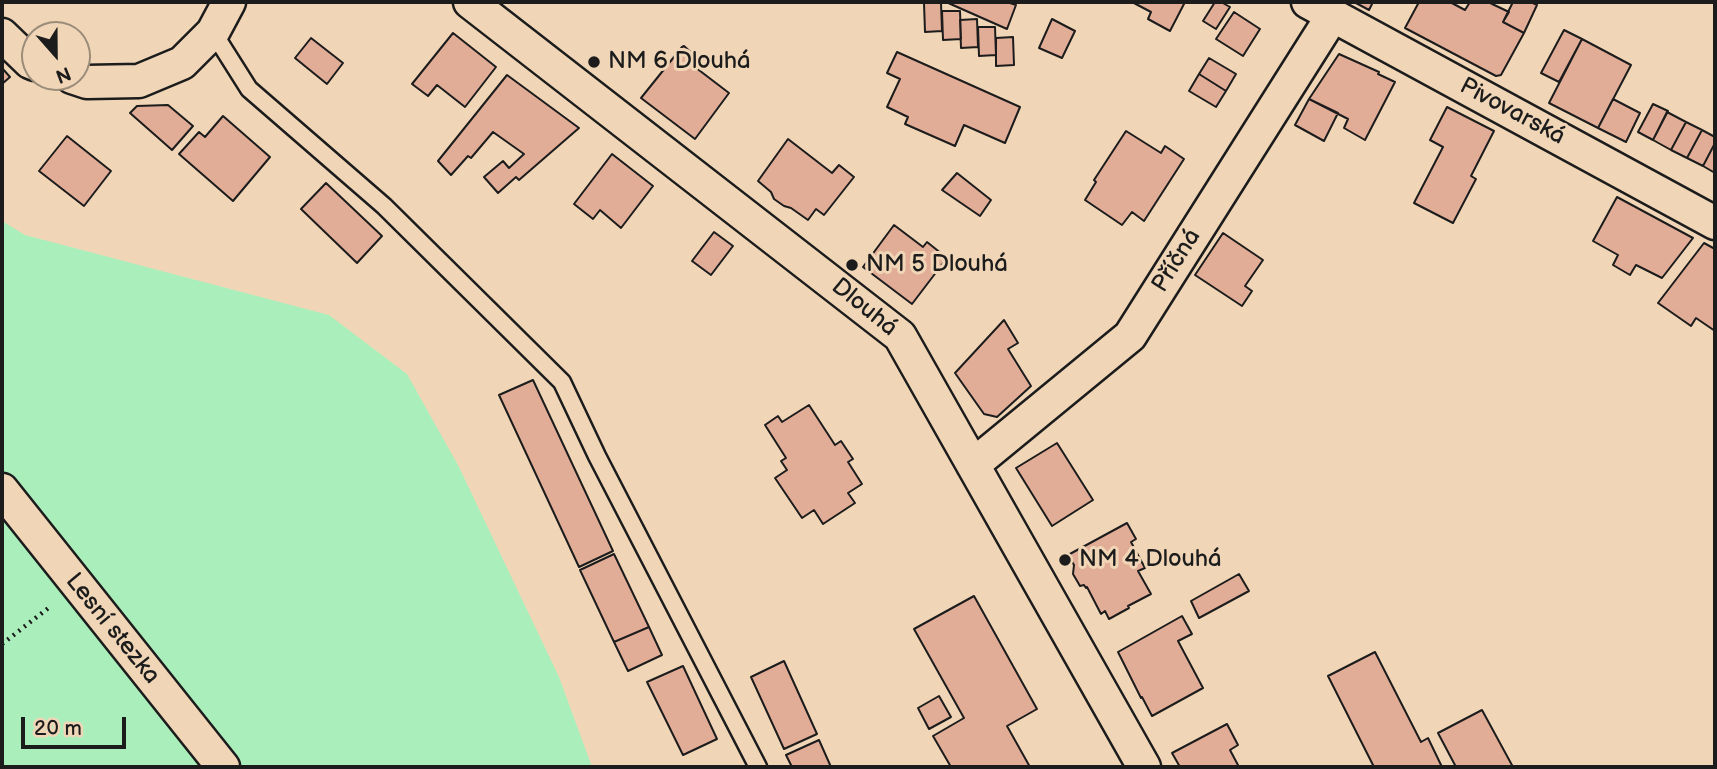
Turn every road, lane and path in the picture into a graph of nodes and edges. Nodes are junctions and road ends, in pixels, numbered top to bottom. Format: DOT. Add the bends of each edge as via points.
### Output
graph roads {
  1 [pos="229,2"];
  2 [pos="470,2"];
  3 [pos="1320,9"];
  4 [pos="213,32"];
  5 [pos="2,35"];
  6 [pos="21,53"];
  7 [pos="91,82"];
  8 [pos="1715,223"];
  9 [pos="973,465"];
  10 [pos="2,490"];
  11 [pos="78,586"];
  12 [pos="2,643"];
  13 [pos="223,767"];
  14 [pos="758,767"];
  15 [pos="1144,767"];
  1 -- 4 [label="street"];
  2 -- 9 [label="street, Dlouhá" via="900,336"];
  3 -- 8 [label="street, Pivovarská"];
  3 -- 9 [label="street, Příčná" via="1130,335"];
  4 -- 7 [label="street" via="182,63 139,81"];
  4 -- 14 [label="lane" via="249,89 384,206 562,382"];
  5 -- 6 [label="street"];
  9 -- 15 [label="street, Dlouhá"];
  10 -- 11 [label="street, Lesní stezka"];
  11 -- 12 [label="path"];
  11 -- 13 [label="street, Lesní stezka"];
}
